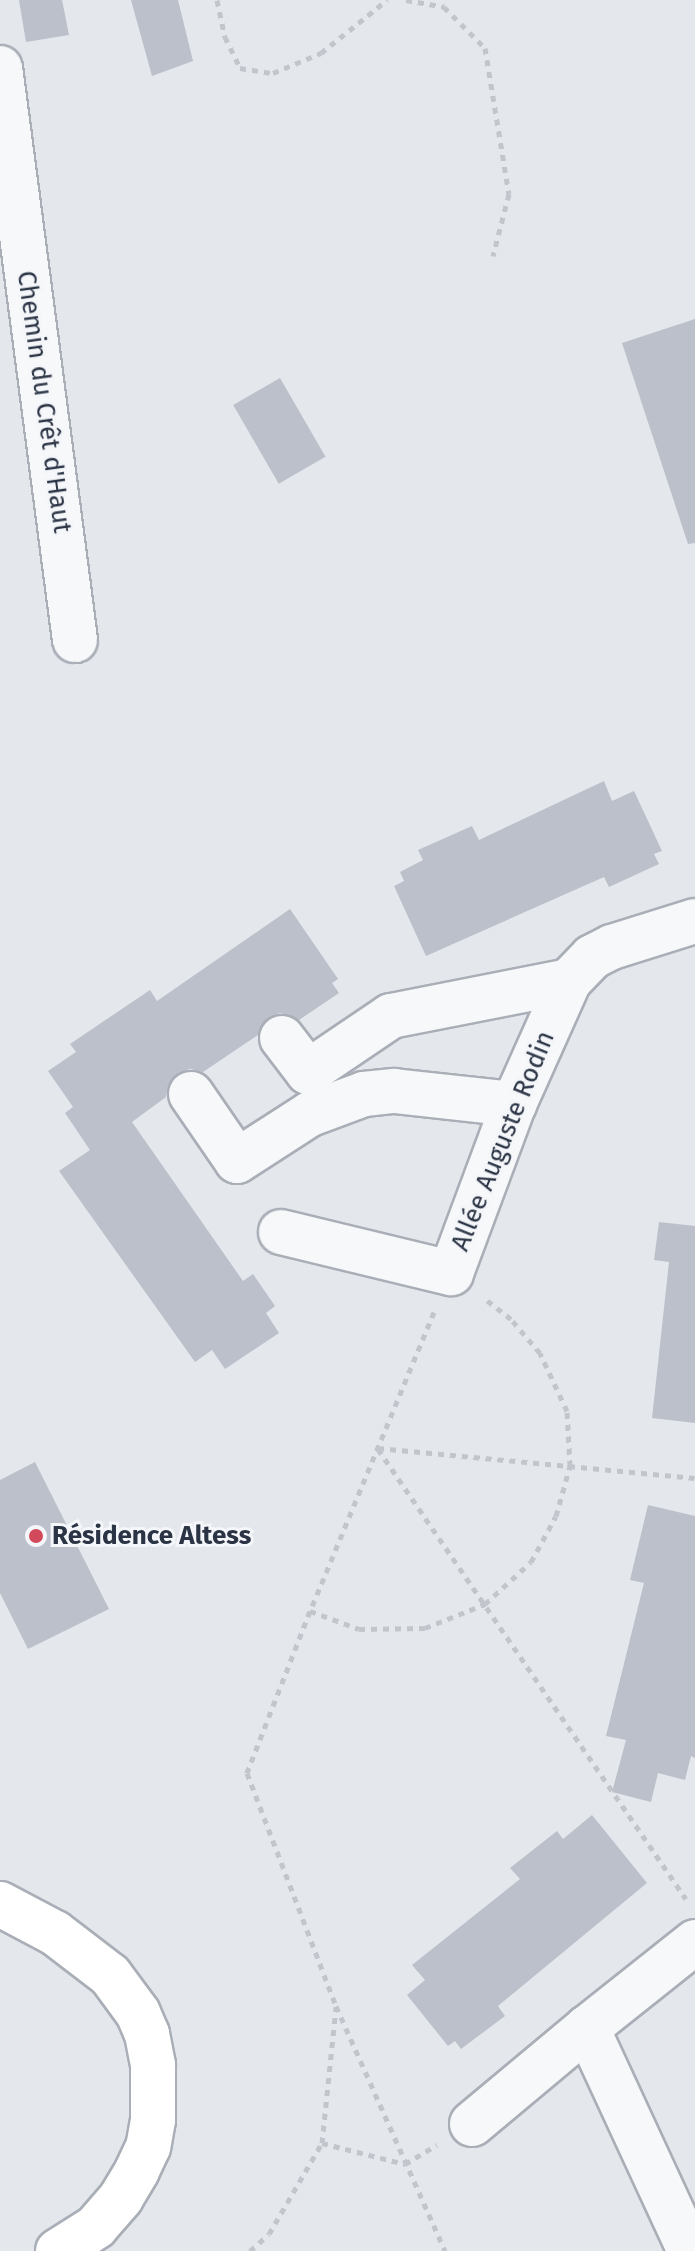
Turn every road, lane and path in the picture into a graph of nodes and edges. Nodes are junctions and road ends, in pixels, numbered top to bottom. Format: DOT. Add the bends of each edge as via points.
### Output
graph roads {
  1 [pos="217,0"];
  2 [pos="387,0"];
  3 [pos="406,0"];
  4 [pos="0,68"];
  5 [pos="493,256"];
  6 [pos="75,640"];
  7 [pos="695,921"];
  8 [pos="569,981"];
  9 [pos="282,1038"];
  10 [pos="191,1094"];
  11 [pos="514,1104"];
  12 [pos="281,1232"];
  13 [pos="451,1273"];
  14 [pos="377,1448"];
  15 [pos="570,1466"];
  16 [pos="695,1478"];
  17 [pos="485,1604"];
  18 [pos="310,1611"];
  19 [pos="695,1912"];
  20 [pos="8,1915"];
  21 [pos="695,1942"];
  22 [pos="336,2006"];
  23 [pos="587,2028"];
  24 [pos="472,2124"];
  25 [pos="322,2143"];
  26 [pos="405,2164"];
  27 [pos="58,2251"];
  28 [pos="250,2251"];
  29 [pos="445,2251"];
  30 [pos="690,2251"];
  1 -- 2 [label="path" via="225,37 240,68 273,73 321,53"];
  3 -- 5 [label="path" via="444,7 485,48 509,194"];
  4 -- 6 [label="street, Chemin du Crêt d'Haut"];
  7 -- 8 [label="street, Allée Auguste Rodin" via="612,947 592,957"];
  8 -- 9 [label="street" via="391,1016 308,1072"];
  8 -- 11 [label="street, Allée Auguste Rodin"];
  10 -- 11 [label="street" via="237,1161 310,1114 364,1094 394,1091"];
  11 -- 13 [label="street, Allée Auguste Rodin"];
  12 -- 13 [label="street, Allée Auguste Rodin"];
  13 -- 14 [label="path"];
  13 -- 15 [label="path" via="511,1319 540,1353 567,1411"];
  14 -- 15 [label="path"];
  14 -- 17 [label="path"];
  14 -- 18 [label="path"];
  15 -- 16 [label="path"];
  15 -- 17 [label="path" via="556,1516 531,1562"];
  17 -- 18 [label="path" via="425,1628 359,1629"];
  17 -- 19 [label="path"];
  18 -- 22 [label="path" via="247,1773"];
  20 -- 27 [label="main road" via="55,1933 110,1975 138,2013 153,2065 153,2120 137,2171 96,2227"];
  21 -- 23 [label="street"];
  22 -- 25 [label="path"];
  22 -- 26 [label="path"];
  23 -- 24 [label="street"];
  23 -- 30 [label="street"];
  24 -- 26 [label="path"];
  25 -- 26 [label="path"];
  25 -- 28 [label="path" via="269,2234"];
  26 -- 29 [label="path"];
}
